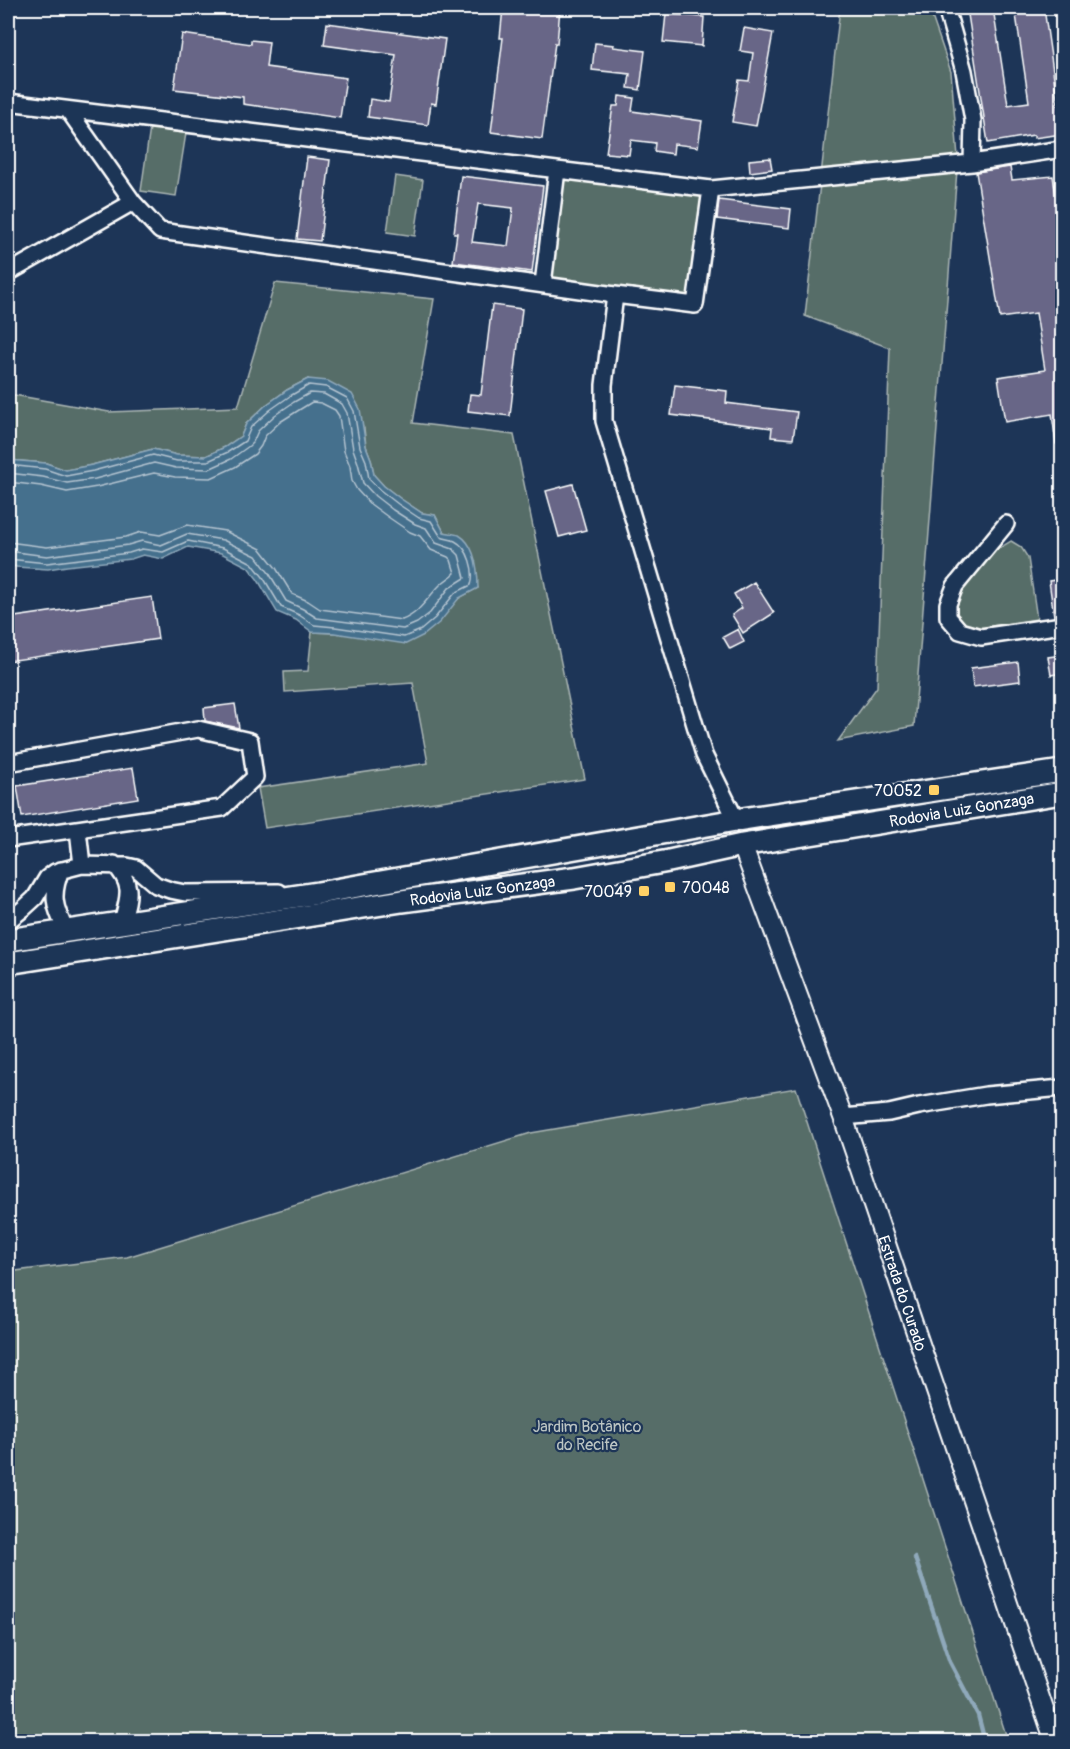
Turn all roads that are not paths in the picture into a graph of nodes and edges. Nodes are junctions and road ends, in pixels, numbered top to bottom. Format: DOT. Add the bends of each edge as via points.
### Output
graph roads {
  1 [pos="946,8"];
  2 [pos="8,102"];
  3 [pos="68,110"];
  4 [pos="1062,152"];
  5 [pos="972,163"];
  6 [pos="556,170"];
  7 [pos="711,189"];
  8 [pos="133,202"];
  9 [pos="8,273"];
  10 [pos="543,284"];
  11 [pos="615,295"];
  12 [pos="1006,524"];
  13 [pos="1062,625"];
  14 [pos="8,763"];
  15 [pos="1062,771"];
  16 [pos="1062,793"];
  17 [pos="736,820"];
  18 [pos="78,830"];
  19 [pos="8,839"];
  20 [pos="742,845"];
  21 [pos="114,864"];
  22 [pos="82,865"];
  23 [pos="61,870"];
  24 [pos="318,893"];
  25 [pos="8,921"];
  26 [pos="122,922"];
  27 [pos="66,930"];
  28 [pos="8,940"];
  29 [pos="8,963"];
  30 [pos="1062,1088"];
  31 [pos="843,1117"];
  32 [pos="1054,1742"];
  1 -- 5 [label="lane" via="973,120"];
  2 -- 3 [label="lane"];
  3 -- 6 [label="lane"];
  3 -- 8 [label="lane"];
  4 -- 5 [label="lane"];
  5 -- 7 [label="lane"];
  6 -- 7 [label="lane"];
  6 -- 10 [label="lane"];
  7 -- 11 [label="lane" via="695,305"];
  8 -- 9 [label="lane"];
  8 -- 10 [label="lane" via="160,231"];
  10 -- 11 [label="lane"];
  11 -- 17 [label="lane" via="604,385 604,421 704,755"];
  12 -- 13 [label="lane" via="955,586 948,617 960,631 981,637"];
  14 -- 18 [label="lane" via="198,729 250,741 255,777 222,808"];
  15 -- 17 [label="highway, Rodovia Luiz Gonzaga"];
  16 -- 20 [label="highway, Rodovia Luiz Gonzaga"];
  17 -- 24 [label="highway, Rodovia Luiz Gonzaga"];
  18 -- 19 [label="lane"];
  18 -- 22 [label="lane"];
  20 -- 29 [label="highway, Rodovia Luiz Gonzaga" via="573,878"];
  20 -- 31 [label="main road, Estrada do Curado"];
  21 -- 22 [label="lane"];
  21 -- 24 [label="lane" via="136,868 156,885 185,893"];
  21 -- 26 [label="lane" via="128,886"];
  22 -- 23 [label="lane"];
  23 -- 25 [label="lane" via="47,878 35,898"];
  23 -- 27 [label="lane" via="54,893"];
  24 -- 26 [label="highway, Rodovia Luiz Gonzaga"];
  26 -- 27 [label="highway, Rodovia Luiz Gonzaga"];
  27 -- 28 [label="highway, Rodovia Luiz Gonzaga"];
  30 -- 31 [label="lane" via="986,1095 889,1113"];
  31 -- 32 [label="main road, Estrada do Curado"];
}
